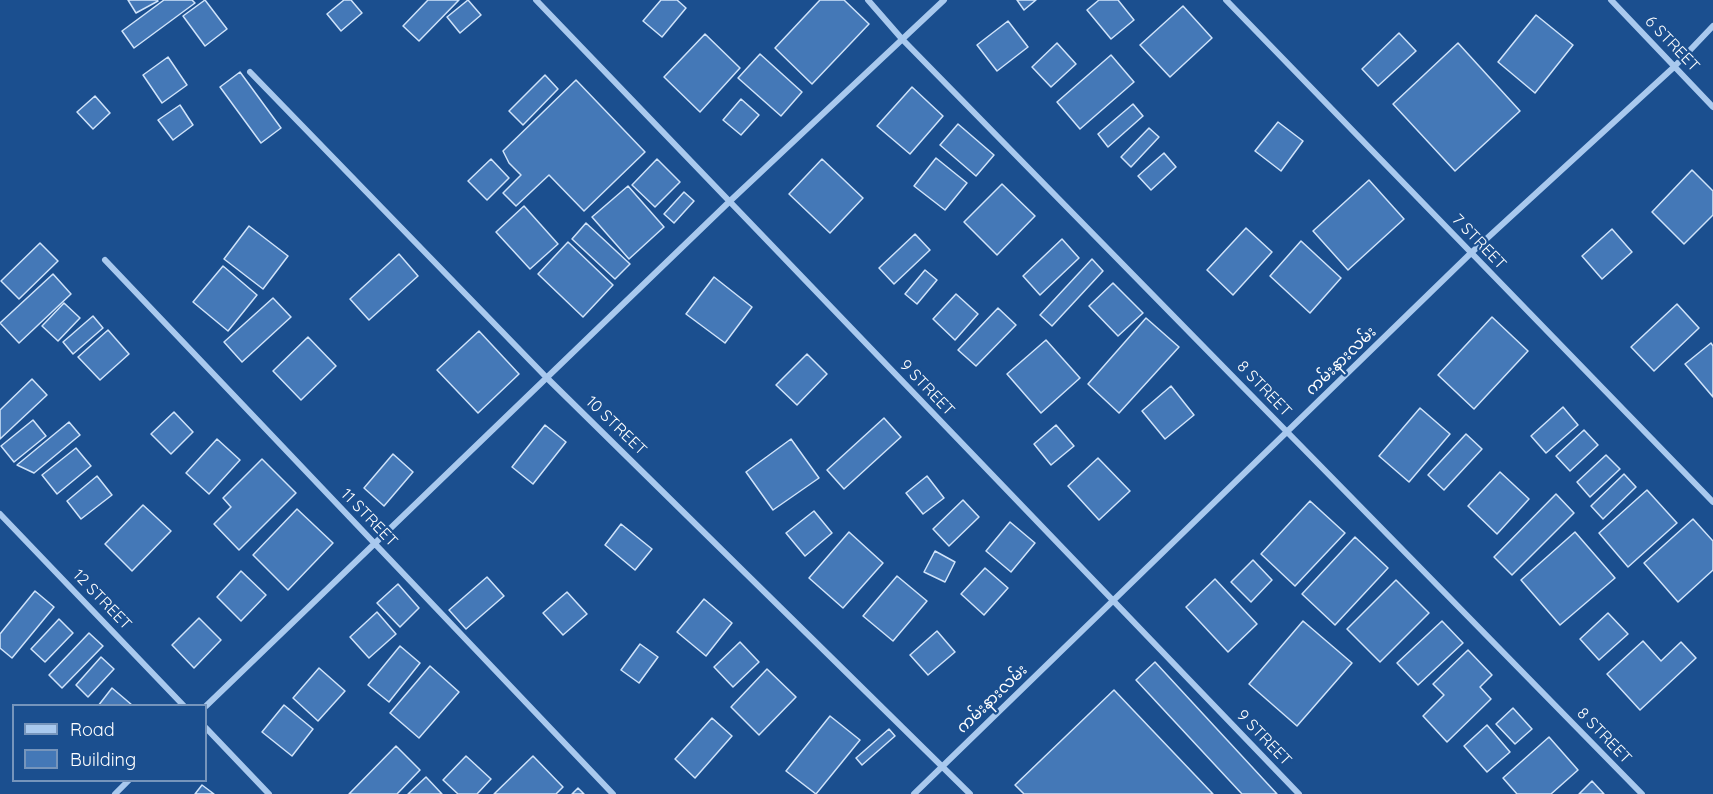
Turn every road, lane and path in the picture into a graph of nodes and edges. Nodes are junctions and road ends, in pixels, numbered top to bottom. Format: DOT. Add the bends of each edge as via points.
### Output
graph roads {
  1 [pos="536,0"];
  2 [pos="868,0"];
  3 [pos="944,0"];
  4 [pos="1226,0"];
  5 [pos="1611,0"];
  6 [pos="1713,26"];
  7 [pos="902,39"];
  8 [pos="1674,67"];
  9 [pos="250,72"];
  10 [pos="1713,107"];
  11 [pos="729,201"];
  12 [pos="1471,253"];
  13 [pos="105,260"];
  14 [pos="547,378"];
  15 [pos="1287,432"];
  16 [pos="1713,502"];
  17 [pos="0,513"];
  18 [pos="375,543"];
  19 [pos="1113,601"];
  20 [pos="183,704"];
  21 [pos="207,705"];
  22 [pos="207,729"];
  23 [pos="943,765"];
  24 [pos="127,782"];
  25 [pos="115,794"];
  26 [pos="269,794"];
  27 [pos="613,794"];
  28 [pos="914,794"];
  29 [pos="970,794"];
  30 [pos="1299,794"];
  31 [pos="1642,794"];
  1 -- 11 [label="street, 9 STREET"];
  2 -- 7 [label="street, 8 STREET"];
  3 -- 7 [label="street"];
  4 -- 12 [label="street, 7 STREET"];
  5 -- 8 [label="street, 6 STREET"];
  6 -- 8 [label="street, ကမ်းနားလမ်း"];
  7 -- 11 [label="street"];
  7 -- 15 [label="street, 8 STREET"];
  8 -- 10 [label="street, 6 STREET"];
  8 -- 12 [label="street, ကမ်းနားလမ်း"];
  9 -- 14 [label="street, 10 STREET"];
  11 -- 14 [label="street"];
  11 -- 19 [label="street, 9 STREET"];
  12 -- 15 [label="street, ကမ်းနားလမ်း"];
  12 -- 16 [label="street, 7 STREET"];
  13 -- 18 [label="street, 11 STREET"];
  14 -- 18 [label="street"];
  14 -- 23 [label="street, 10 STREET"];
  15 -- 19 [label="street, ကမ်းနားလမ်း"];
  15 -- 31 [label="street, 8 STREET"];
  17 -- 20 [label="street, 12 STREET"];
  18 -- 21 [label="street"];
  18 -- 27 [label="street, 11 STREET"];
  19 -- 23 [label="street, ကမ်းနားလမ်း"];
  19 -- 30 [label="street, 9 STREET"];
  22 -- 26 [label="street"];
  23 -- 28 [label="street, ကမ်းနားလမ်း"];
  23 -- 29 [label="street, 10 STREET"];
  24 -- 25 [label="street"];
}
